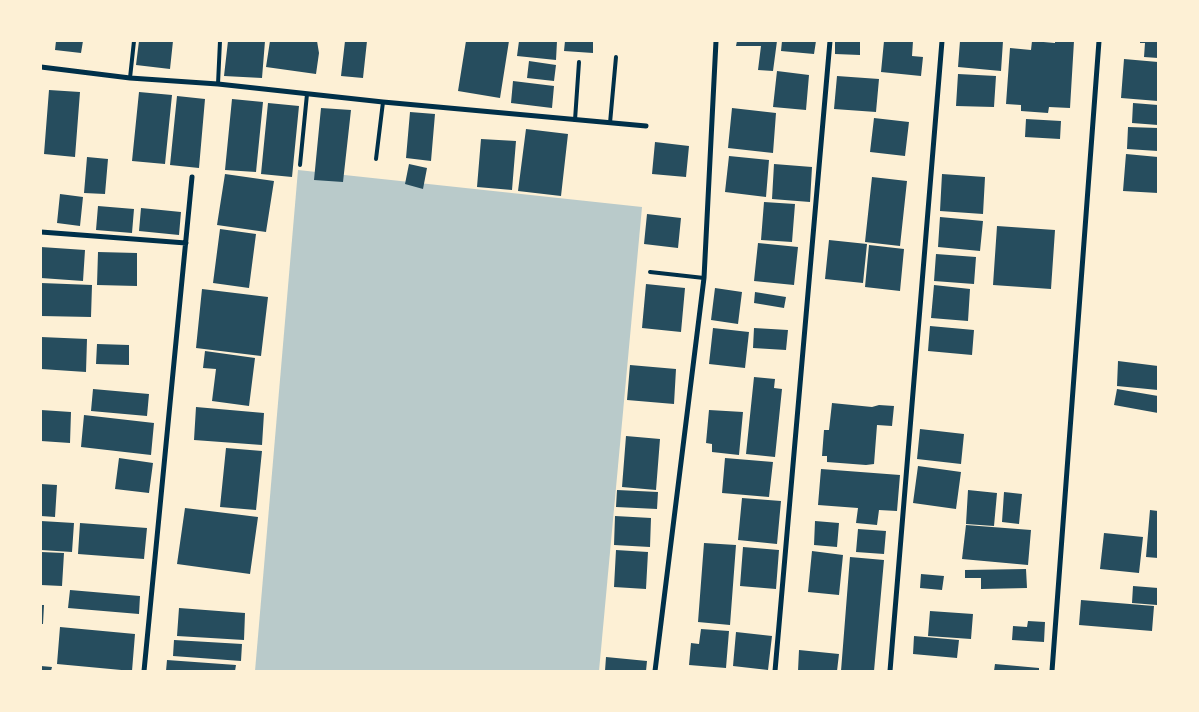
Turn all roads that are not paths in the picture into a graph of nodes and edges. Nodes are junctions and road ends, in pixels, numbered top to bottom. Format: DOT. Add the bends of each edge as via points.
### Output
graph roads {
  1 [pos="134,41"];
  2 [pos="220,41"];
  3 [pos="716,41"];
  4 [pos="830,41"];
  5 [pos="942,41"];
  6 [pos="1099,41"];
  7 [pos="616,57"];
  8 [pos="579,62"];
  9 [pos="41,67"];
  10 [pos="130,78"];
  11 [pos="218,84"];
  12 [pos="307,94"];
  13 [pos="382,102"];
  14 [pos="575,120"];
  15 [pos="610,124"];
  16 [pos="646,126"];
  17 [pos="376,159"];
  18 [pos="300,165"];
  19 [pos="192,177"];
  20 [pos="41,232"];
  21 [pos="186,243"];
  22 [pos="650,272"];
  23 [pos="704,278"];
  24 [pos="144,671"];
  25 [pos="655,671"];
  26 [pos="775,671"];
  27 [pos="890,671"];
  28 [pos="1052,671"];
  1 -- 10 [label="lane"];
  2 -- 11 [label="lane"];
  3 -- 23 [label="street"];
  4 -- 26 [label="street"];
  5 -- 27 [label="street"];
  6 -- 28 [label="street"];
  7 -- 15 [label="lane"];
  8 -- 14 [label="lane"];
  9 -- 10 [label="street"];
  10 -- 11 [label="street"];
  11 -- 12 [label="street"];
  12 -- 13 [label="street"];
  12 -- 18 [label="lane"];
  13 -- 14 [label="street"];
  13 -- 17 [label="lane"];
  14 -- 15 [label="street"];
  15 -- 16 [label="street"];
  19 -- 21 [label="street"];
  20 -- 21 [label="street"];
  21 -- 24 [label="street"];
  22 -- 23 [label="lane"];
  23 -- 25 [label="street"];
}
